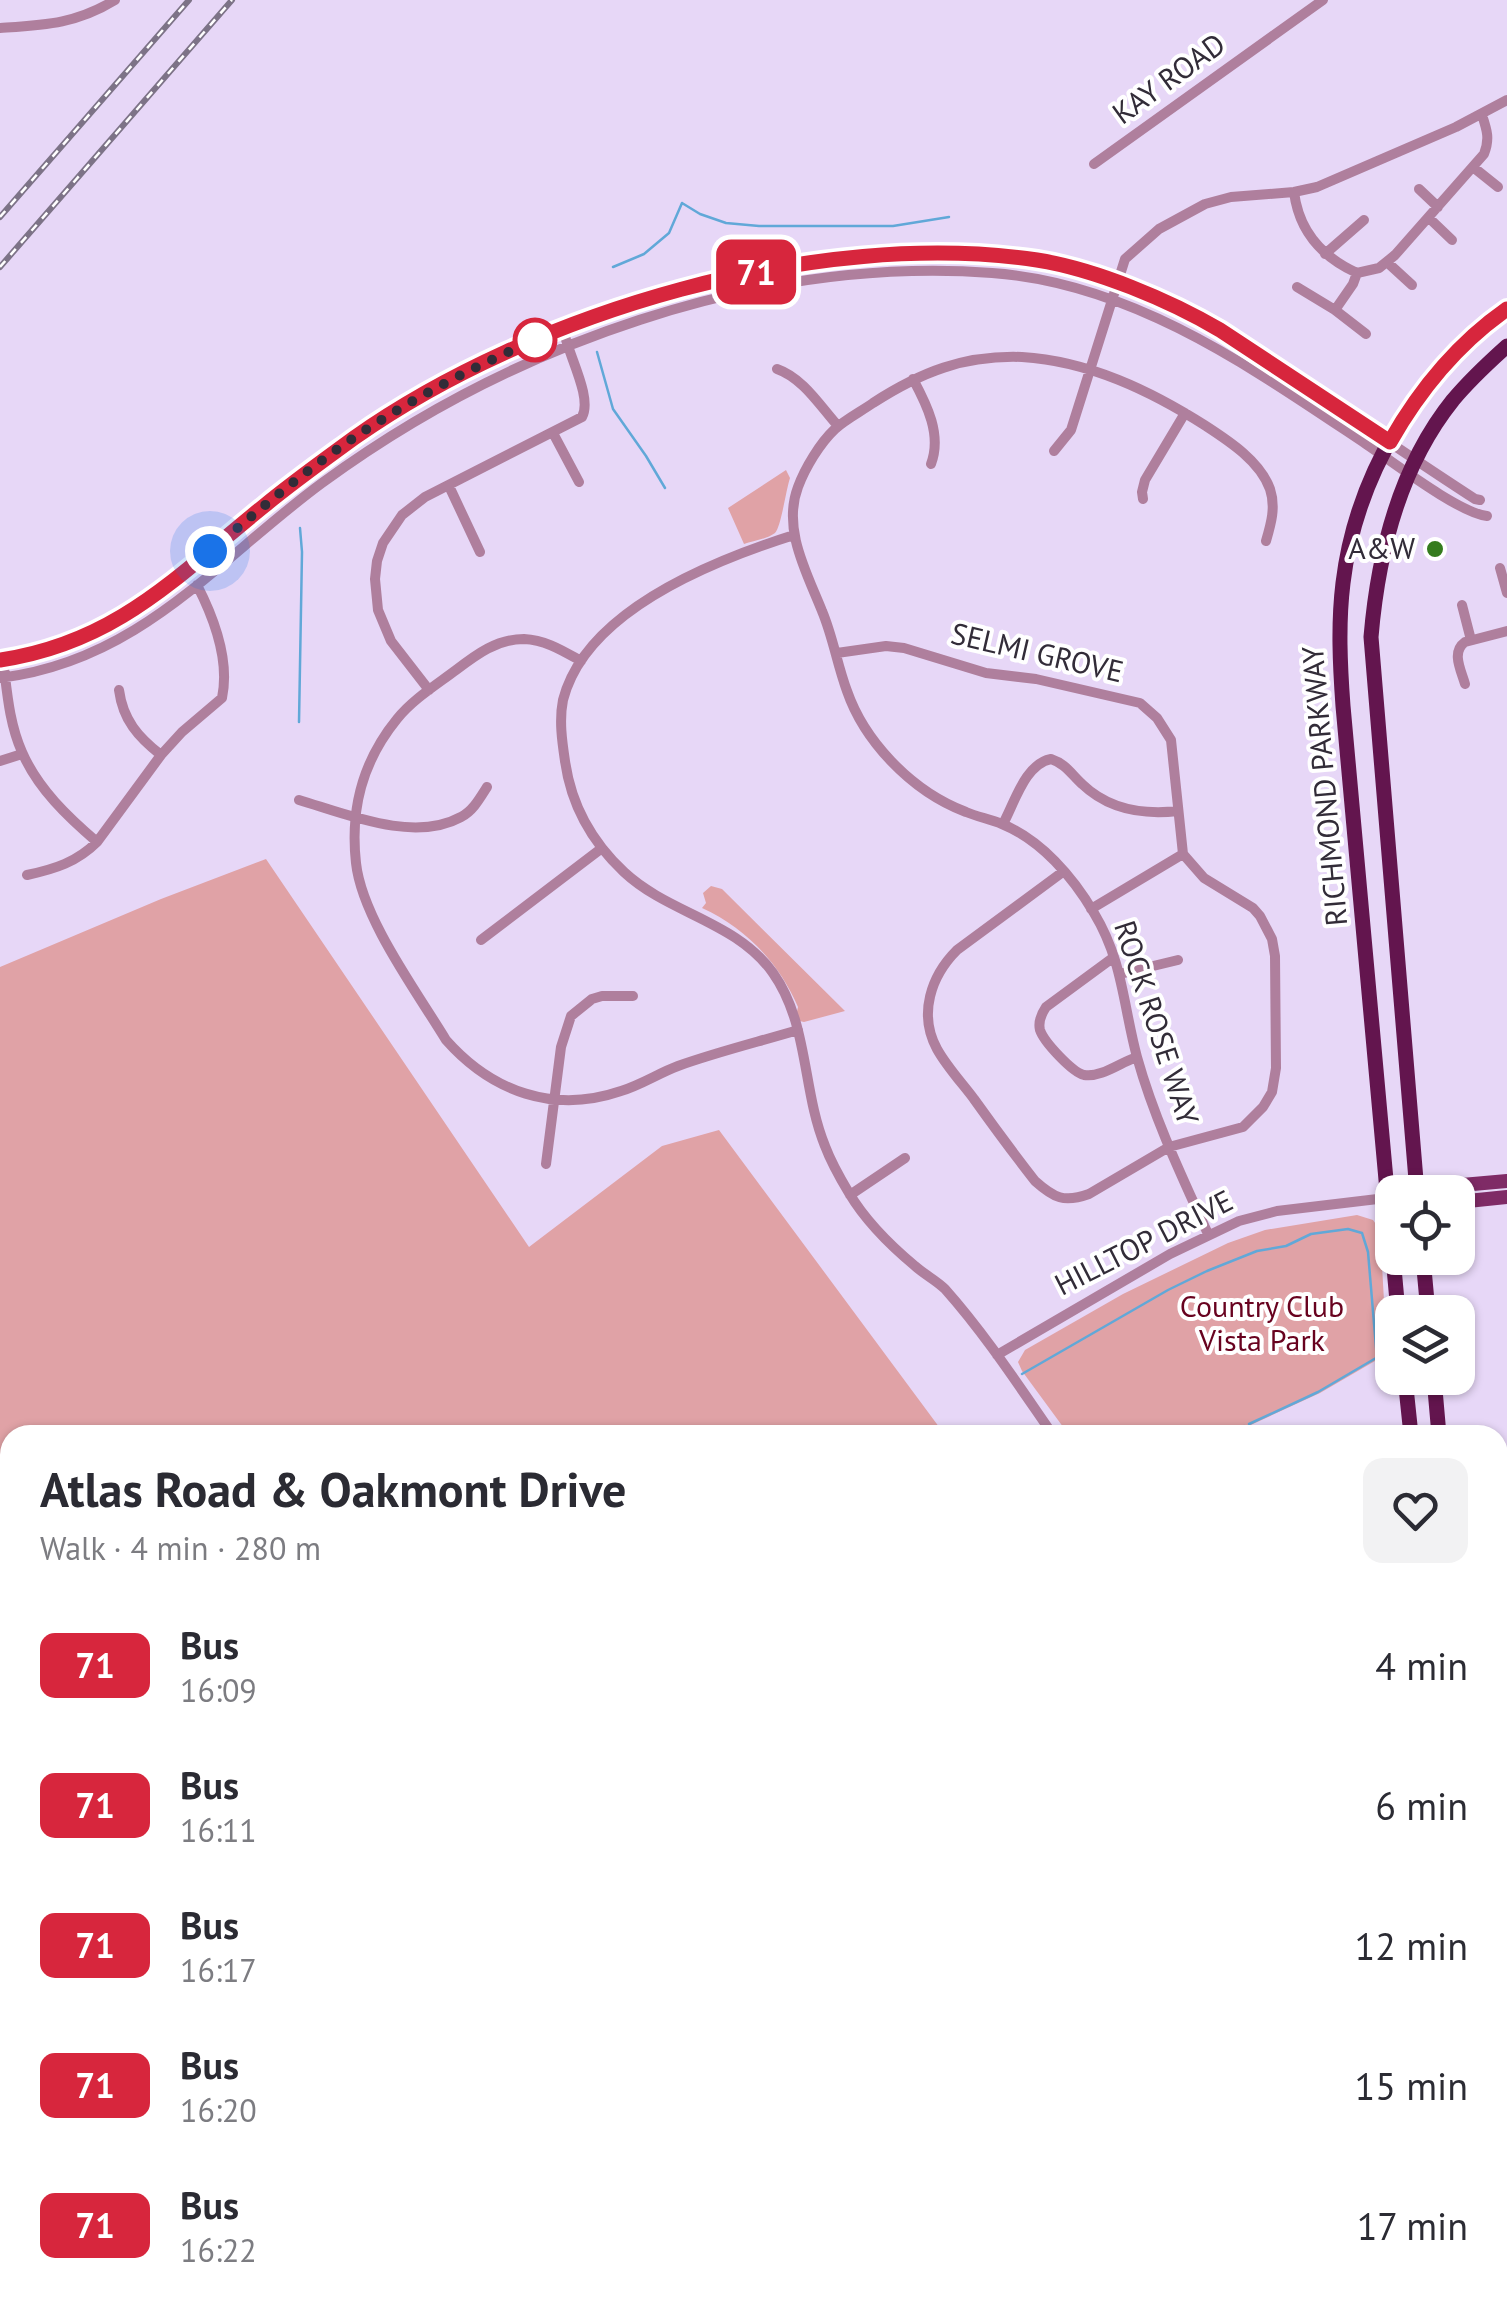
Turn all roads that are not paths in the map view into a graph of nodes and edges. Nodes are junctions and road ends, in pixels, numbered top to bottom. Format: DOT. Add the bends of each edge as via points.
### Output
graph roads {
  1 [pos="115,0"];
  2 [pos="1323,0"];
  3 [pos="0,28"];
  4 [pos="1507,100"];
  5 [pos="1482,115"];
  6 [pos="1094,164"];
  7 [pos="1473,167"];
  8 [pos="1498,188"];
  9 [pos="1419,189"];
  10 [pos="1294,192"];
  11 [pos="1438,208"];
  12 [pos="1429,218"];
  13 [pos="1364,220"];
  14 [pos="1452,240"];
  15 [pos="1325,254"];
  16 [pos="1388,263"];
  17 [pos="1358,273"];
  18 [pos="1118,282"];
  19 [pos="1412,285"];
  20 [pos="1297,287"];
  21 [pos="1112,299"];
  22 [pos="1507,309"];
  23 [pos="1335,310"];
  24 [pos="563,328"];
  25 [pos="1366,334"];
  26 [pos="566,346"];
  27 [pos="1507,346"];
  28 [pos="777,369"];
  29 [pos="1090,370"];
  30 [pos="913,379"];
  31 [pos="1185,413"];
  32 [pos="838,426"];
  33 [pos="553,433"];
  34 [pos="1426,440"];
  35 [pos="1386,448"];
  36 [pos="1054,451"];
  37 [pos="930,464"];
  38 [pos="1414,468"];
  39 [pos="580,482"];
  40 [pos="448,486"];
  41 [pos="1446,496"];
  42 [pos="1142,499"];
  43 [pos="1480,500"];
  44 [pos="1486,516"];
  45 [pos="794,535"];
  46 [pos="1266,541"];
  47 [pos="480,552"];
  48 [pos="1500,568"];
  49 [pos="197,585"];
  50 [pos="1507,593"];
  51 [pos="1462,605"];
  52 [pos="1507,631"];
  53 [pos="1468,641"];
  54 [pos="837,653"];
  55 [pos="1,660"];
  56 [pos="581,662"];
  57 [pos="2,678"];
  58 [pos="1465,684"];
  59 [pos="119,690"];
  60 [pos="429,690"];
  61 [pos="22,754"];
  62 [pos="160,756"];
  63 [pos="0,761"];
  64 [pos="487,787"];
  65 [pos="299,800"];
  66 [pos="1178,811"];
  67 [pos="354,816"];
  68 [pos="1004,824"];
  69 [pos="97,842"];
  70 [pos="602,848"];
  71 [pos="1183,854"];
  72 [pos="1064,871"];
  73 [pos="27,875"];
  74 [pos="1092,908"];
  75 [pos="480,940"];
  76 [pos="1114,957"];
  77 [pos="1178,960"];
  78 [pos="1120,974"];
  79 [pos="633,996"];
  80 [pos="798,1030"];
  81 [pos="1137,1056"];
  82 [pos="555,1099"];
  83 [pos="1170,1147"];
  84 [pos="905,1158"];
  85 [pos="546,1164"];
  86 [pos="1388,1175"];
  87 [pos="1412,1175"];
  88 [pos="1507,1181"];
  89 [pos="1475,1184"];
  90 [pos="850,1195"];
  91 [pos="1507,1197"];
  92 [pos="1375,1200"];
  93 [pos="1475,1200"];
  94 [pos="1208,1234"];
  95 [pos="997,1356"];
  96 [pos="1407,1395"];
  97 [pos="1435,1395"];
  98 [pos="1047,1425"];
  99 [pos="1410,1425"];
  100 [pos="1438,1425"];
  1 -- 3 [label="street" via="70,21"];
  2 -- 6 [label="street, KAY ROAD"];
  4 -- 5 [label="street"];
  5 -- 7 [label="street" via="1488,143"];
  5 -- 10 [label="street"];
  7 -- 8 [label="street"];
  7 -- 11 [label="street"];
  9 -- 11 [label="street"];
  10 -- 15 [label="street" via="1308,236"];
  10 -- 18 [label="street" via="1231,197 1178,217 1125,259"];
  11 -- 12 [label="street"];
  12 -- 14 [label="street"];
  12 -- 16 [label="street"];
  13 -- 15 [label="street"];
  15 -- 17 [label="street"];
  16 -- 17 [label="street"];
  16 -- 19 [label="street"];
  17 -- 23 [label="street"];
  18 -- 21 [label="street"];
  18 -- 24 [label="street" via="1041,260 989,255 857,257 669,292"];
  18 -- 35 [label="street" via="1214,326"];
  20 -- 23 [label="street"];
  21 -- 26 [label="street" via="1006,274 859,275 761,289"];
  21 -- 29 [label="street"];
  21 -- 35 [label="street" via="1220,349"];
  22 -- 35 [label="highway, RICHMOND PARKWAY" via="1444,364"];
  23 -- 25 [label="street"];
  24 -- 26 [label="street"];
  24 -- 55 [label="street" via="462,375 360,434 142,606 73,641"];
  26 -- 33 [label="street" via="587,406 582,417"];
  26 -- 49 [label="street" via="456,398 370,449"];
  27 -- 34 [label="highway, RICHMOND PARKWAY"];
  28 -- 32 [label="street" via="798,380"];
  29 -- 30 [label="street, ROCK ROSE WAY" via="994,358 949,364"];
  29 -- 31 [label="street, ROCK ROSE WAY"];
  29 -- 36 [label="street" via="1071,430"];
  30 -- 32 [label="street, ROCK ROSE WAY"];
  30 -- 37 [label="street" via="933,426"];
  31 -- 42 [label="street" via="1145,480"];
  31 -- 46 [label="street, ROCK ROSE WAY" via="1265,478 1273,510"];
  32 -- 45 [label="street, ROCK ROSE WAY" via="798,488"];
  33 -- 39 [label="street"];
  33 -- 40 [label="street"];
  34 -- 38 [label="highway, RICHMOND PARKWAY"];
  34 -- 43 [label="street" via="1435,466"];
  35 -- 38 [label="street"];
  35 -- 86 [label="highway, RICHMOND PARKWAY" via="1354,529 1339,632"];
  38 -- 41 [label="street"];
  38 -- 43 [label="street"];
  38 -- 87 [label="highway, RICHMOND PARKWAY" via="1383,552 1371,636"];
  40 -- 47 [label="street"];
  40 -- 60 [label="street" via="414,504 392,527 375,579 384,627"];
  41 -- 43 [label="street" via="1476,508 1486,504"];
  41 -- 44 [label="street"];
  45 -- 54 [label="street, ROCK ROSE WAY"];
  45 -- 56 [label="street" via="734,554 660,592 615,624"];
  48 -- 50 [label="street"];
  49 -- 57 [label="street" via="152,621 100,649"];
  49 -- 62 [label="street" via="216,628 224,690"];
  51 -- 53 [label="street"];
  52 -- 53 [label="street"];
  53 -- 58 [label="street" via="1457,654"];
  54 -- 66 [label="street, SELMI GROVE" via="904,648 986,673 1140,703 1171,740"];
  54 -- 68 [label="street, ROCK ROSE WAY" via="858,716 890,760 936,798"];
  55 -- 57 [label="street"];
  56 -- 60 [label="street" via="540,641 507,641 479,652"];
  56 -- 70 [label="street" via="562,703 561,733 572,794"];
  57 -- 61 [label="street"];
  59 -- 62 [label="street" via="134,731"];
  60 -- 67 [label="street" via="379,746 364,773"];
  61 -- 63 [label="street"];
  61 -- 69 [label="street" via="56,804"];
  62 -- 69 [label="street"];
  64 -- 67 [label="street" via="460,818 428,827"];
  65 -- 67 [label="street"];
  66 -- 68 [label="street" via="1112,804 1052,759 1030,772"];
  66 -- 71 [label="street, SELMI GROVE"];
  67 -- 82 [label="street" via="366,903 446,1040 490,1080"];
  68 -- 72 [label="street, ROCK ROSE WAY"];
  69 -- 73 [label="street" via="73,862"];
  70 -- 75 [label="street"];
  70 -- 80 [label="street" via="649,891 750,948 788,998"];
  71 -- 74 [label="street"];
  71 -- 83 [label="street" via="1204,878 1253,908 1272,939 1276,1068 1272,1092 1243,1127"];
  72 -- 74 [label="street, ROCK ROSE WAY"];
  72 -- 83 [label="street" via="944,962 928,998 936,1048 1034,1181 1062,1198 1089,1194"];
  74 -- 76 [label="street, ROCK ROSE WAY"];
  76 -- 78 [label="street, ROCK ROSE WAY"];
  76 -- 81 [label="street" via="1046,1006 1040,1030 1072,1070 1086,1076"];
  77 -- 78 [label="street"];
  78 -- 81 [label="street, ROCK ROSE WAY"];
  79 -- 82 [label="street" via="592,999 571,1016"];
  80 -- 82 [label="street" via="609,1095"];
  80 -- 90 [label="street" via="824,1144"];
  81 -- 83 [label="street, ROCK ROSE WAY"];
  82 -- 85 [label="street"];
  83 -- 94 [label="street, ROCK ROSE WAY"];
  84 -- 90 [label="street"];
  88 -- 89 [label="main road"];
  90 -- 95 [label="street" via="914,1266 940,1284"];
  91 -- 93 [label="main road"];
  92 -- 94 [label="street, HILLTOP DRIVE" via="1277,1211"];
  94 -- 95 [label="street, HILLTOP DRIVE"];
  95 -- 98 [label="street"];
  96 -- 99 [label="highway"];
  97 -- 100 [label="highway"];
}
